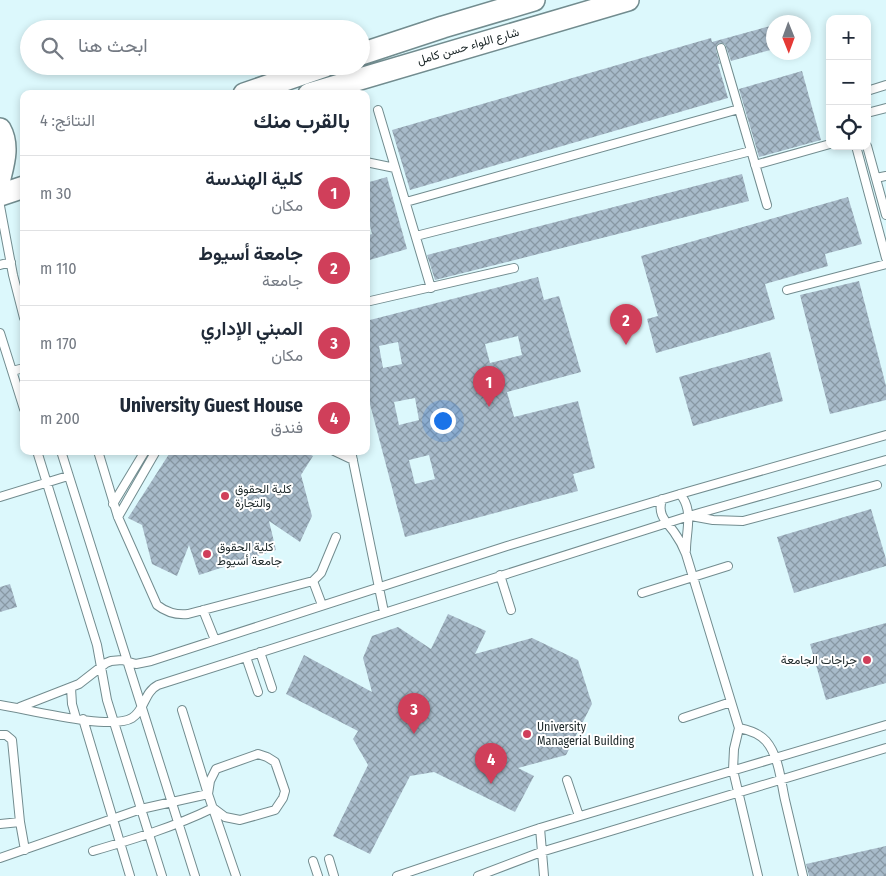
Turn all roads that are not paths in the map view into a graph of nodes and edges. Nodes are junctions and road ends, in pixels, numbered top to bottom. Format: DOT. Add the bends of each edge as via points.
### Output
graph roads {
  1 [pos="534,0"];
  2 [pos="628,0"];
  3 [pos="443,27"];
  4 [pos="721,48"];
  5 [pos="370,51"];
  6 [pos="449,52"];
  7 [pos="299,75"];
  8 [pos="886,85"];
  9 [pos="256,90"];
  10 [pos="322,90"];
  11 [pos="871,90"];
  12 [pos="886,108"];
  13 [pos="739,109"];
  14 [pos="378,110"];
  15 [pos="871,112"];
  16 [pos="1,131"];
  17 [pos="20,144"];
  18 [pos="826,145"];
  19 [pos="857,150"];
  20 [pos="868,150"];
  21 [pos="751,151"];
  22 [pos="370,163"];
  23 [pos="755,165"];
  24 [pos="395,168"];
  25 [pos="886,176"];
  26 [pos="0,178"];
  27 [pos="876,178"];
  28 [pos="20,188"];
  29 [pos="0,195"];
  30 [pos="406,202"];
  31 [pos="767,205"];
  32 [pos="0,206"];
  33 [pos="886,215"];
  34 [pos="416,236"];
  35 [pos="886,258"];
  36 [pos="10,262"];
  37 [pos="886,264"];
  38 [pos="0,265"];
  39 [pos="514,268"];
  40 [pos="431,288"];
  41 [pos="787,290"];
  42 [pos="370,301"];
  43 [pos="20,302"];
  44 [pos="0,333"];
  45 [pos="20,369"];
  46 [pos="12,371"];
  47 [pos="20,397"];
  48 [pos="886,435"];
  49 [pos="38,455"];
  50 [pos="62,455"];
  51 [pos="99,455"];
  52 [pos="143,455"];
  53 [pos="154,455"];
  54 [pos="342,455"];
  55 [pos="352,455"];
  56 [pos="353,460"];
  57 [pos="886,460"];
  58 [pos="68,476"];
  59 [pos="46,482"];
  60 [pos="877,485"];
  61 [pos="680,494"];
  62 [pos="0,497"];
  63 [pos="662,499"];
  64 [pos="113,504"];
  65 [pos="689,516"];
  66 [pos="118,517"];
  67 [pos="667,522"];
  68 [pos="336,537"];
  69 [pos="686,554"];
  70 [pos="728,566"];
  71 [pos="500,575"];
  72 [pos="693,577"];
  73 [pos="313,580"];
  74 [pos="380,587"];
  75 [pos="642,593"];
  76 [pos="322,606"];
  77 [pos="202,610"];
  78 [pos="511,610"];
  79 [pos="384,612"];
  80 [pos="215,640"];
  81 [pos="260,652"];
  82 [pos="246,656"];
  83 [pos="127,662"];
  84 [pos="102,666"];
  85 [pos="71,688"];
  86 [pos="272,688"];
  87 [pos="258,692"];
  88 [pos="731,702"];
  89 [pos="0,705"];
  90 [pos="18,707"];
  91 [pos="141,708"];
  92 [pos="182,710"];
  93 [pos="683,718"];
  94 [pos="80,719"];
  95 [pos="115,722"];
  96 [pos="886,725"];
  97 [pos="739,728"];
  98 [pos="0,735"];
  99 [pos="886,748"];
  100 [pos="775,758"];
  101 [pos="734,770"];
  102 [pos="567,780"];
  103 [pos="781,780"];
  104 [pos="739,792"];
  105 [pos="208,794"];
  106 [pos="171,801"];
  107 [pos="213,808"];
  108 [pos="141,809"];
  109 [pos="579,816"];
  110 [pos="113,819"];
  111 [pos="20,822"];
  112 [pos="0,824"];
  113 [pos="178,824"];
  114 [pos="540,828"];
  115 [pos="148,834"];
  116 [pos="120,843"];
  117 [pos="25,850"];
  118 [pos="92,850"];
  119 [pos="541,852"];
  120 [pos="0,858"];
  121 [pos="328,860"];
  122 [pos="313,861"];
  123 [pos="130,876"];
  124 [pos="162,876"];
  125 [pos="196,876"];
  126 [pos="236,876"];
  127 [pos="318,876"];
  128 [pos="334,876"];
  129 [pos="397,876"];
  130 [pos="478,876"];
  131 [pos="544,876"];
  132 [pos="758,876"];
  133 [pos="803,876"];
  1 -- 3 [label="main road, شارع اللواء حسن كامل"];
  2 -- 6 [label="main road, شارع اللواء حسن كامل"];
  3 -- 5 [label="main road, شارع اللواء حسن كامل"];
  3 -- 6 [label="main road"];
  4 -- 13 [label="lane"];
  6 -- 10 [label="main road, شارع اللواء حسن كامل"];
  7 -- 9 [label="main road"];
  8 -- 11 [label="lane"];
  12 -- 15 [label="lane"];
  13 -- 21 [label="lane"];
  13 -- 30 [label="lane"];
  14 -- 24 [label="lane"];
  16 -- 17 [label="main road"];
  16 -- 26 [label="main road" via="5,159"];
  18 -- 23 [label="lane"];
  19 -- 35 [label="lane"];
  20 -- 27 [label="lane"];
  21 -- 23 [label="lane"];
  21 -- 34 [label="lane"];
  22 -- 24 [label="lane"];
  23 -- 31 [label="lane"];
  24 -- 30 [label="lane"];
  25 -- 27 [label="lane"];
  27 -- 33 [label="lane"];
  28 -- 29 [label="main road"];
  30 -- 34 [label="lane"];
  32 -- 36 [label="lane"];
  34 -- 40 [label="lane"];
  36 -- 38 [label="lane"];
  36 -- 43 [label="lane"];
  37 -- 41 [label="lane"];
  39 -- 40 [label="lane"];
  40 -- 42 [label="lane"];
  44 -- 46 [label="lane"];
  45 -- 46 [label="lane"];
  46 -- 47 [label="lane"];
  48 -- 61 [label="lane"];
  49 -- 59 [label="lane"];
  50 -- 58 [label="lane"];
  51 -- 64 [label="lane"];
  52 -- 64 [label="lane"];
  53 -- 66 [label="lane"];
  54 -- 56 [label="lane"];
  55 -- 56 [label="lane"];
  56 -- 74 [label="lane"];
  57 -- 65 [label="lane"];
  58 -- 59 [label="lane"];
  58 -- 83 [label="lane"];
  59 -- 62 [label="lane"];
  59 -- 84 [label="lane"];
  60 -- 65 [label="lane" via="743,521"];
  61 -- 63 [label="lane"];
  61 -- 65 [label="lane" via="687,504"];
  63 -- 67 [label="lane" via="660,512"];
  63 -- 74 [label="lane"];
  64 -- 66 [label="lane"];
  65 -- 67 [label="lane"];
  65 -- 69 [label="lane"];
  66 -- 77 [label="lane" via="157,605 167,612 181,615"];
  67 -- 69 [label="lane"];
  67 -- 71 [label="lane"];
  68 -- 73 [label="lane" via="321,573"];
  69 -- 72 [label="lane"];
  70 -- 72 [label="lane"];
  71 -- 78 [label="lane"];
  71 -- 79 [label="lane"];
  72 -- 75 [label="lane"];
  72 -- 88 [label="lane"];
  73 -- 76 [label="lane"];
  73 -- 77 [label="lane"];
  74 -- 76 [label="lane"];
  74 -- 79 [label="lane"];
  76 -- 80 [label="lane"];
  77 -- 80 [label="lane"];
  79 -- 81 [label="lane"];
  80 -- 83 [label="lane" via="151,661"];
  81 -- 82 [label="lane"];
  81 -- 86 [label="lane"];
  82 -- 87 [label="lane"];
  82 -- 91 [label="lane" via="158,685 151,690"];
  83 -- 84 [label="lane" via="111,660"];
  83 -- 91 [label="lane"];
  84 -- 85 [label="lane"];
  84 -- 95 [label="lane" via="104,689"];
  85 -- 90 [label="lane"];
  85 -- 94 [label="lane" via="72,704"];
  88 -- 93 [label="lane"];
  88 -- 97 [label="lane"];
  89 -- 90 [label="lane"];
  90 -- 94 [label="lane"];
  91 -- 95 [label="lane" via="130,719"];
  91 -- 106 [label="lane"];
  92 -- 105 [label="lane"];
  94 -- 95 [label="lane"];
  94 -- 110 [label="lane"];
  95 -- 108 [label="lane"];
  96 -- 100 [label="lane"];
  97 -- 100 [label="lane" via="766,740"];
  97 -- 101 [label="lane"];
  98 -- 111 [label="lane" via="12,740"];
  99 -- 103 [label="lane"];
  100 -- 101 [label="lane"];
  100 -- 103 [label="lane"];
  101 -- 104 [label="lane"];
  101 -- 109 [label="lane"];
  102 -- 109 [label="lane"];
  103 -- 104 [label="lane"];
  103 -- 133 [label="lane"];
  104 -- 119 [label="lane"];
  104 -- 132 [label="lane"];
  105 -- 106 [label="lane"];
  105 -- 107 [label="lane"];
  105 -- 107 [label="lane" via="216,769 258,754 275,762 285,791 275,810 240,820 225,817"];
  106 -- 108 [label="lane"];
  106 -- 113 [label="lane"];
  107 -- 113 [label="lane"];
  107 -- 126 [label="lane"];
  108 -- 110 [label="lane"];
  108 -- 115 [label="lane"];
  109 -- 114 [label="lane"];
  110 -- 116 [label="lane"];
  110 -- 117 [label="lane"];
  111 -- 112 [label="lane"];
  111 -- 117 [label="lane"];
  113 -- 115 [label="lane"];
  113 -- 125 [label="lane"];
  114 -- 119 [label="lane"];
  114 -- 129 [label="lane"];
  115 -- 116 [label="lane"];
  115 -- 124 [label="lane"];
  116 -- 118 [label="lane"];
  116 -- 123 [label="lane"];
  117 -- 120 [label="lane"];
  119 -- 130 [label="lane"];
  119 -- 131 [label="lane"];
  121 -- 128 [label="lane"];
  122 -- 127 [label="lane"];
}
